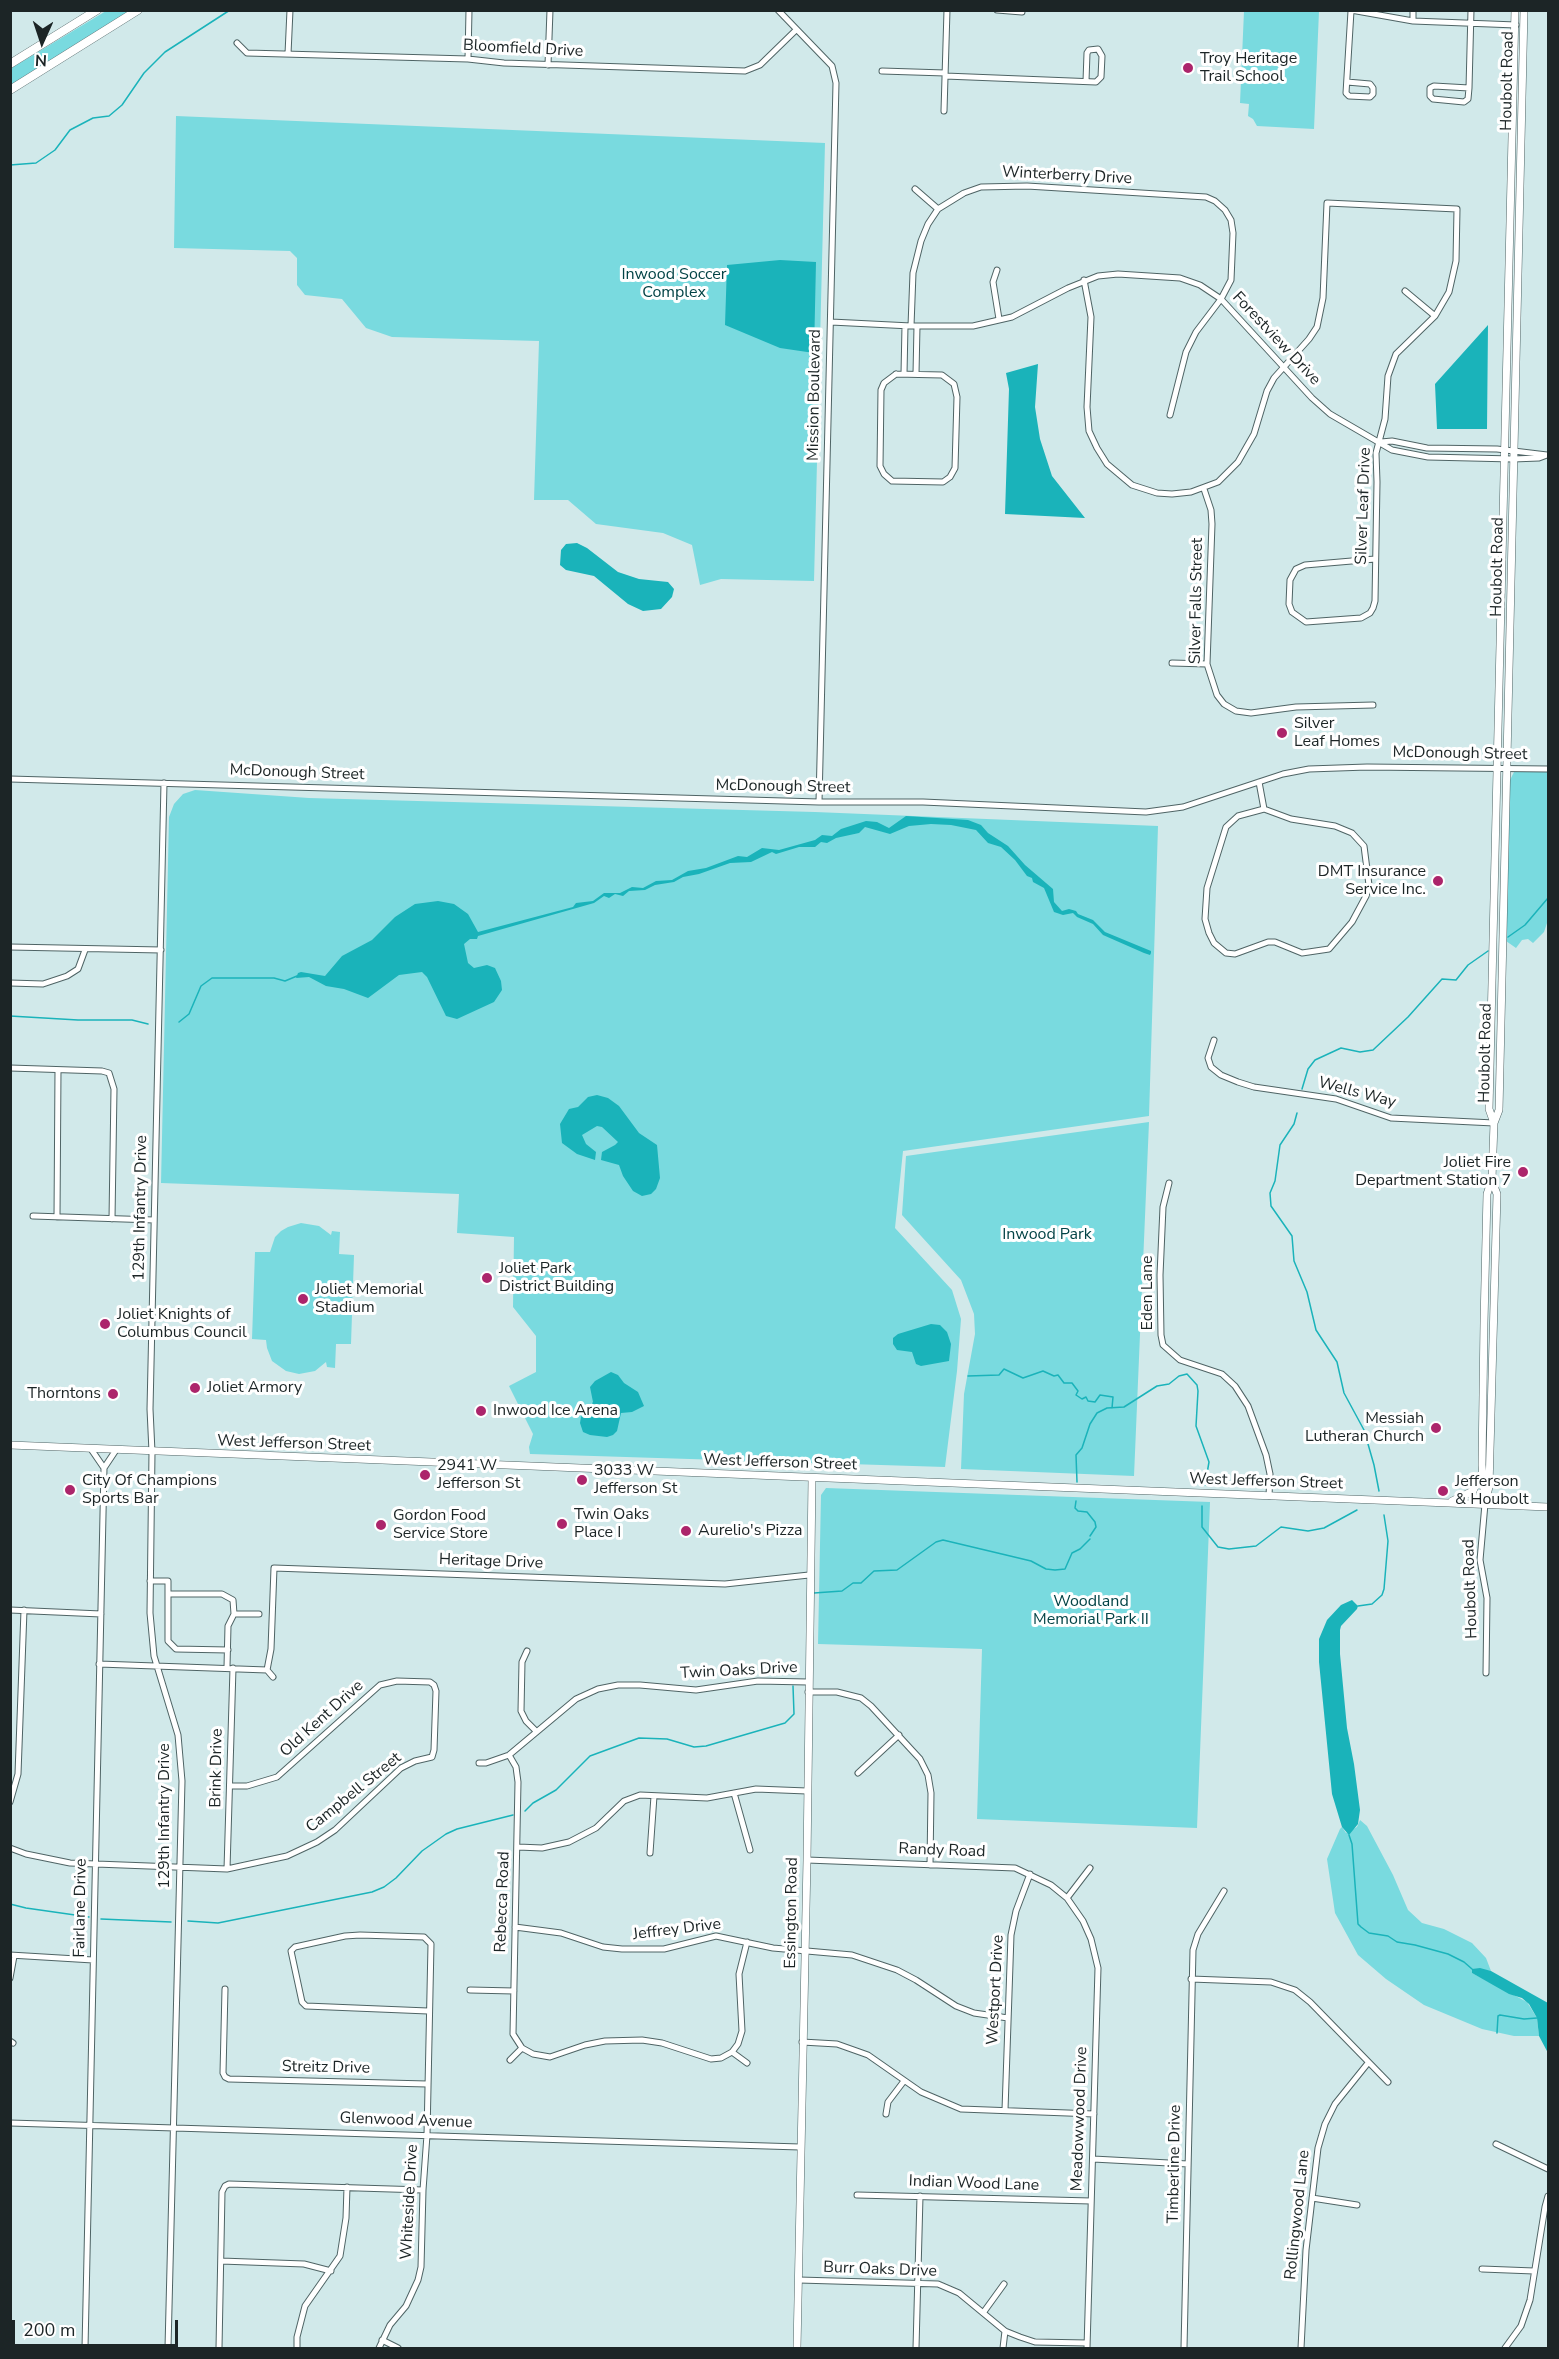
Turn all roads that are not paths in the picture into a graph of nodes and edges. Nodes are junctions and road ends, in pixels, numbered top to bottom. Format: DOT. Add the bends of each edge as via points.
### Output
graph roads {
  1 [pos="98,10"];
  2 [pos="138,10"];
  3 [pos="290,10"];
  4 [pos="469,10"];
  5 [pos="550,10"];
  6 [pos="778,10"];
  7 [pos="947,10"];
  8 [pos="997,10"];
  9 [pos="1351,10"];
  10 [pos="1413,10"];
  11 [pos="1471,10"];
  12 [pos="1515,10"];
  13 [pos="1524,10"];
  14 [pos="1022,12"];
  15 [pos="1413,21"];
  16 [pos="1471,24"];
  17 [pos="1515,25"];
  18 [pos="1523,25"];
  19 [pos="796,30"];
  20 [pos="237,44"];
  21 [pos="288,54"];
  22 [pos="468,59"];
  23 [pos="10,64"];
  24 [pos="548,64"];
  25 [pos="882,71"];
  26 [pos="945,74"];
  27 [pos="1086,81"];
  28 [pos="1347,82"];
  29 [pos="1469,88"];
  30 [pos="10,90"];
  31 [pos="944,111"];
  32 [pos="915,189"];
  33 [pos="938,209"];
  34 [pos="997,270"];
  35 [pos="1084,280"];
  36 [pos="1405,291"];
  37 [pos="1221,299"];
  38 [pos="1435,316"];
  39 [pos="999,320"];
  40 [pos="831,322"];
  41 [pos="911,326"];
  42 [pos="1283,367"];
  43 [pos="910,374"];
  44 [pos="1170,415"];
  45 [pos="1380,442"];
  46 [pos="1505,450"];
  47 [pos="1514,451"];
  48 [pos="1548,455"];
  49 [pos="1504,459"];
  50 [pos="1513,459"];
  51 [pos="1204,489"];
  52 [pos="1376,560"];
  53 [pos="1172,663"];
  54 [pos="1207,664"];
  55 [pos="1373,705"];
  56 [pos="1497,767"];
  57 [pos="1506,768"];
  58 [pos="1548,770"];
  59 [pos="10,779"];
  60 [pos="1259,782"];
  61 [pos="164,783"];
  62 [pos="819,802"];
  63 [pos="1264,809"];
  64 [pos="10,947"];
  65 [pos="85,950"];
  66 [pos="160,950"];
  67 [pos="10,983"];
  68 [pos="1214,1040"];
  69 [pos="10,1068"];
  70 [pos="58,1070"];
  71 [pos="1494,1123"];
  72 [pos="1492,1181"];
  73 [pos="1169,1184"];
  74 [pos="33,1216"];
  75 [pos="57,1217"];
  76 [pos="112,1219"];
  77 [pos="154,1220"];
  78 [pos="10,1445"];
  79 [pos="92,1449"];
  80 [pos="116,1450"];
  81 [pos="152,1452"];
  82 [pos="1482,1465"];
  83 [pos="104,1468"];
  84 [pos="812,1479"];
  85 [pos="1269,1496"];
  86 [pos="1447,1503"];
  87 [pos="1485,1504"];
  88 [pos="1548,1507"];
  89 [pos="809,1575"];
  90 [pos="150,1581"];
  91 [pos="168,1594"];
  92 [pos="10,1610"];
  93 [pos="24,1610"];
  94 [pos="101,1614"];
  95 [pos="234,1614"];
  96 [pos="259,1614"];
  97 [pos="228,1650"];
  98 [pos="527,1651"];
  99 [pos="99,1664"];
  100 [pos="157,1665"];
  101 [pos="230,1668"];
  102 [pos="267,1670"];
  103 [pos="1486,1673"];
  104 [pos="273,1677"];
  105 [pos="808,1682"];
  106 [pos="808,1692"];
  107 [pos="536,1731"];
  108 [pos="899,1735"];
  109 [pos="509,1755"];
  110 [pos="432,1757"];
  111 [pos="479,1763"];
  112 [pos="858,1773"];
  113 [pos="230,1786"];
  114 [pos="807,1791"];
  115 [pos="734,1793"];
  116 [pos="654,1796"];
  117 [pos="10,1802"];
  118 [pos="518,1847"];
  119 [pos="10,1848"];
  120 [pos="750,1850"];
  121 [pos="650,1853"];
  122 [pos="807,1860"];
  123 [pos="95,1864"];
  124 [pos="930,1865"];
  125 [pos="180,1867"];
  126 [pos="1090,1868"];
  127 [pos="227,1869"];
  128 [pos="1030,1874"];
  129 [pos="1224,1892"];
  130 [pos="1067,1898"];
  131 [pos="515,1926"];
  132 [pos="747,1942"];
  133 [pos="805,1951"];
  134 [pos="12,1955"];
  135 [pos="93,1960"];
  136 [pos="10,1978"];
  137 [pos="1191,1979"];
  138 [pos="225,1989"];
  139 [pos="470,1990"];
  140 [pos="514,1991"];
  141 [pos="428,2011"];
  142 [pos="1008,2018"];
  143 [pos="802,2042"];
  144 [pos="522,2048"];
  145 [pos="732,2052"];
  146 [pos="510,2060"];
  147 [pos="747,2063"];
  148 [pos="1368,2063"];
  149 [pos="904,2081"];
  150 [pos="1388,2082"];
  151 [pos="427,2084"];
  152 [pos="1005,2110"];
  153 [pos="886,2114"];
  154 [pos="1094,2114"];
  155 [pos="10,2123"];
  156 [pos="90,2125"];
  157 [pos="174,2127"];
  158 [pos="427,2135"];
  159 [pos="1496,2144"];
  160 [pos="800,2147"];
  161 [pos="1093,2159"];
  162 [pos="1188,2164"];
  163 [pos="1548,2169"];
  164 [pos="347,2187"];
  165 [pos="423,2190"];
  166 [pos="857,2195"];
  167 [pos="920,2196"];
  168 [pos="1548,2196"];
  169 [pos="1312,2198"];
  170 [pos="1091,2201"];
  171 [pos="1357,2205"];
  172 [pos="221,2261"];
  173 [pos="1482,2269"];
  174 [pos="331,2271"];
  175 [pos="1534,2271"];
  176 [pos="798,2280"];
  177 [pos="917,2283"];
  178 [pos="1004,2284"];
  179 [pos="983,2313"];
  180 [pos="1005,2331"];
  181 [pos="382,2340"];
  182 [pos="1087,2346"];
  183 [pos="85,2349"];
  184 [pos="168,2349"];
  185 [pos="219,2349"];
  186 [pos="297,2349"];
  187 [pos="379,2349"];
  188 [pos="398,2349"];
  189 [pos="797,2349"];
  190 [pos="916,2349"];
  191 [pos="1002,2349"];
  192 [pos="1184,2349"];
  193 [pos="1301,2349"];
  194 [pos="1505,2349"];
  1 -- 23 [label="highway"];
  2 -- 30 [label="highway"];
  3 -- 21 [label="street"];
  4 -- 22 [label="street"];
  5 -- 24 [label="street"];
  6 -- 19 [label="street, Mission Boulevard"];
  7 -- 26 [label="street"];
  8 -- 14 [label="street"];
  9 -- 15 [label="street"];
  9 -- 28 [label="street"];
  10 -- 15 [label="street"];
  11 -- 16 [label="street"];
  12 -- 17 [label="main road, Houbolt Road"];
  13 -- 18 [label="main road, Houbolt Road"];
  15 -- 16 [label="street"];
  16 -- 17 [label="street"];
  16 -- 29 [label="street"];
  17 -- 18 [label="street"];
  17 -- 46 [label="main road, Houbolt Road"];
  18 -- 47 [label="main road, Houbolt Road"];
  19 -- 24 [label="street, Bloomfield Drive" via="760,65 745,71"];
  19 -- 40 [label="street, Mission Boulevard" via="832,66 836,83"];
  20 -- 21 [label="street, Bloomfield Drive" via="247,53"];
  21 -- 22 [label="street, Bloomfield Drive"];
  22 -- 24 [label="street, Bloomfield Drive"];
  25 -- 26 [label="street"];
  26 -- 27 [label="street"];
  26 -- 31 [label="street"];
  27 -- 27 [label="street" via="1096,82 1101,77 1102,56 1098,48 1087,53"];
  28 -- 28 [label="street" via="1349,96 1373,94 1370,84"];
  29 -- 29 [label="street" via="1434,86 1430,96 1464,102"];
  32 -- 33 [label="street"];
  33 -- 37 [label="street, Winterberry Drive" via="964,192 1001,186 1206,197 1225,210 1233,233 1230,280"];
  33 -- 41 [label="street, Winterberry Drive" via="916,255"];
  34 -- 39 [label="street" via="993,282"];
  35 -- 37 [label="street, Forestview Drive" via="1118,274 1180,278"];
  35 -- 39 [label="street, Forestview Drive"];
  35 -- 51 [label="street" via="1091,317 1087,407 1089,431 1096,448 1119,475 1144,489 1172,494"];
  36 -- 38 [label="street"];
  37 -- 42 [label="street, Forestview Drive"];
  37 -- 44 [label="street, Winterberry Drive" via="1186,352"];
  38 -- 42 [label="street, Silver Leaf Drive" via="1454,274 1457,209 1327,203 1322,312 1309,339"];
  38 -- 45 [label="street, Silver Leaf Drive" via="1401,348 1391,364"];
  39 -- 41 [label="street, Forestview Drive" via="973,326"];
  40 -- 41 [label="street, Forestview Drive"];
  40 -- 62 [label="street, Mission Boulevard"];
  41 -- 43 [label="street, Winterberry Drive"];
  41 -- 43 [label="street, Winterberry Drive"];
  42 -- 45 [label="street, Forestview Drive" via="1330,414"];
  42 -- 51 [label="street" via="1267,391 1247,450 1218,482"];
  43 -- 43 [label="street" via="891,377 881,390 880,466 892,481 943,482 955,468 954,384 942,375"];
  45 -- 46 [label="street, Forestview Drive"];
  45 -- 49 [label="street, Forestview Drive" via="1392,450 1416,456"];
  45 -- 52 [label="street, Silver Leaf Drive" via="1376,453"];
  46 -- 47 [label="street, Forestview Drive"];
  46 -- 49 [label="main road, Houbolt Road"];
  47 -- 48 [label="street, Forestview Drive"];
  47 -- 50 [label="main road, Houbolt Road"];
  48 -- 50 [label="street, Forestview Drive"];
  49 -- 50 [label="street, Forestview Drive"];
  49 -- 56 [label="main road, Houbolt Road"];
  50 -- 57 [label="main road, Houbolt Road"];
  51 -- 54 [label="street, Silver Falls Street" via="1212,524"];
  52 -- 52 [label="street, Silver Leaf Drive" via="1375,601 1370,613 1361,618 1306,622 1292,612 1292,574 1305,565"];
  53 -- 54 [label="street"];
  54 -- 55 [label="street, Silver Falls Street" via="1217,695 1236,711"];
  56 -- 57 [label="street, McDonough Street"];
  56 -- 60 [label="street, McDonough Street" via="1336,767 1283,774"];
  56 -- 71 [label="main road, Houbolt Road" via="1489,1109"];
  57 -- 58 [label="street, McDonough Street"];
  57 -- 71 [label="main road, Houbolt Road" via="1499,1110"];
  59 -- 61 [label="street, McDonough Street"];
  60 -- 62 [label="street, McDonough Street" via="1183,807 1146,812 923,802"];
  60 -- 63 [label="street"];
  61 -- 62 [label="street, McDonough Street"];
  61 -- 66 [label="street, 129th Infantry Drive"];
  63 -- 63 [label="street" via="1238,816 1226,827 1207,888 1205,920 1209,933 1226,953 1235,954 1268,942 1302,952 1329,949 1352,922 1366,896 1369,885 1364,846 1352,832"];
  64 -- 65 [label="street"];
  65 -- 66 [label="street"];
  65 -- 67 [label="street" via="78,969 67,976 43,984"];
  66 -- 77 [label="street, 129th Infantry Drive"];
  68 -- 71 [label="street, Wells Way" via="1208,1058 1211,1067 1221,1076 1254,1087 1336,1099 1391,1118"];
  69 -- 70 [label="street"];
  70 -- 75 [label="street"];
  70 -- 76 [label="street" via="102,1071 112,1078"];
  71 -- 72 [label="main road, Houbolt Road"];
  72 -- 82 [label="main road, Houbolt Road" via="1488,1194"];
  72 -- 87 [label="main road, Houbolt Road" via="1497,1205 1489,1487"];
  73 -- 85 [label="street, Eden Lane" via="1163,1208 1160,1275 1163,1345 1180,1360 1222,1374 1235,1386 1248,1406 1266,1455"];
  74 -- 75 [label="street"];
  75 -- 76 [label="street"];
  76 -- 77 [label="street"];
  77 -- 81 [label="street, 129th Infantry Drive"];
  78 -- 79 [label="main road, West Jefferson Street"];
  79 -- 80 [label="main road, West Jefferson Street"];
  79 -- 83 [label="street"];
  80 -- 81 [label="main road, West Jefferson Street"];
  80 -- 83 [label="street"];
  81 -- 84 [label="main road, West Jefferson Street"];
  81 -- 90 [label="street, 129th Infantry Drive"];
  82 -- 86 [label="main road" via="1473,1491"];
  82 -- 87 [label="main road, Houbolt Road"];
  83 -- 94 [label="street, Fairlane Drive"];
  84 -- 85 [label="main road, West Jefferson Street"];
  84 -- 89 [label="main road, Essington Road"];
  85 -- 86 [label="main road, West Jefferson Street"];
  86 -- 87 [label="main road, West Jefferson Street"];
  87 -- 88 [label="main road, West Jefferson Street"];
  87 -- 103 [label="street, Houbolt Road" via="1480,1560 1487,1598"];
  89 -- 102 [label="street, Heritage Drive" via="725,1584 274,1568"];
  89 -- 105 [label="main road, Essington Road"];
  90 -- 91 [label="street" via="168,1581"];
  90 -- 100 [label="street, 129th Infantry Drive" via="150,1629"];
  91 -- 95 [label="street" via="222,1594 233,1600"];
  91 -- 97 [label="street" via="168,1641 176,1649"];
  92 -- 93 [label="street"];
  93 -- 94 [label="street"];
  93 -- 117 [label="street" via="18,1774"];
  94 -- 99 [label="street, Fairlane Drive"];
  95 -- 96 [label="street"];
  95 -- 97 [label="street, Brink Drive" via="228,1626"];
  97 -- 101 [label="street, Brink Drive"];
  98 -- 107 [label="street" via="522,1662 521,1711"];
  99 -- 100 [label="street"];
  99 -- 123 [label="street, Fairlane Drive"];
  100 -- 101 [label="street"];
  100 -- 125 [label="street, 129th Infantry Drive" via="178,1735 182,1781"];
  101 -- 102 [label="street"];
  101 -- 113 [label="street, Brink Drive"];
  102 -- 104 [label="street"];
  105 -- 106 [label="main road, Essington Road"];
  105 -- 107 [label="street, Twin Oaks Drive" via="758,1681 696,1690 618,1685 576,1699"];
  106 -- 108 [label="street, Twin Oaks Drive" via="837,1692 861,1698"];
  106 -- 114 [label="main road, Essington Road"];
  107 -- 109 [label="street, Twin Oaks Drive"];
  108 -- 112 [label="street"];
  108 -- 124 [label="street, Twin Oaks Drive" via="914,1750 928,1775"];
  109 -- 111 [label="street, Twin Oaks Drive"];
  109 -- 118 [label="street, Rebecca Road" via="518,1782"];
  110 -- 113 [label="street, Old Kent Drive" via="434,1685 397,1681 380,1686 277,1777 247,1786"];
  110 -- 127 [label="street, Campbell Street" via="401,1768 317,1842 287,1856"];
  113 -- 127 [label="street, Brink Drive"];
  114 -- 115 [label="street" via="756,1789"];
  114 -- 122 [label="main road, Essington Road"];
  115 -- 116 [label="street" via="707,1798"];
  115 -- 120 [label="street"];
  116 -- 118 [label="street" via="632,1797 596,1828 569,1842 542,1848"];
  116 -- 121 [label="street"];
  118 -- 131 [label="street, Rebecca Road"];
  119 -- 123 [label="street, Campbell Street" via="47,1859"];
  122 -- 124 [label="street, Randy Road"];
  122 -- 133 [label="main road, Essington Road"];
  123 -- 125 [label="street, Campbell Street"];
  123 -- 135 [label="street, Fairlane Drive"];
  124 -- 128 [label="street, Randy Road" via="1015,1868"];
  125 -- 127 [label="street, Campbell Street"];
  125 -- 157 [label="street, 129th Infantry Drive"];
  126 -- 130 [label="street"];
  128 -- 130 [label="street, Randy Road"];
  128 -- 142 [label="street, Westport Drive" via="1011,1935"];
  129 -- 137 [label="street, Timberline Drive" via="1198,1934"];
  130 -- 154 [label="street, Meadowwood Drive" via="1091,1939 1098,1968"];
  131 -- 132 [label="street, Jeffrey Drive" via="622,1949 664,1949 716,1936"];
  131 -- 140 [label="street, Rebecca Road"];
  132 -- 133 [label="street, Jeffrey Drive"];
  132 -- 145 [label="street" via="739,1974 742,2031"];
  133 -- 142 [label="street, Jeffrey Drive" via="852,1955 875,1962 916,1980 956,2006"];
  133 -- 143 [label="main road, Essington Road"];
  134 -- 135 [label="street"];
  134 -- 136 [label="street"];
  135 -- 156 [label="street, Fairlane Drive"];
  137 -- 148 [label="street" via="1271,1982 1295,1990"];
  137 -- 162 [label="street, Timberline Drive"];
  138 -- 151 [label="street, Streitz Drive" via="225,2078"];
  139 -- 140 [label="street"];
  140 -- 144 [label="street, Rebecca Road" via="513,2034"];
  141 -- 141 [label="street, Whiteside Drive" via="431,1944 424,1937 345,1935 291,1951 306,2006"];
  141 -- 151 [label="street, Whiteside Drive"];
  142 -- 152 [label="street, Westport Drive"];
  143 -- 149 [label="street" via="851,2048 868,2055"];
  143 -- 160 [label="main road, Essington Road"];
  144 -- 145 [label="street" via="550,2057 605,2041 642,2040 711,2060"];
  144 -- 146 [label="street"];
  145 -- 147 [label="street"];
  148 -- 150 [label="street"];
  148 -- 169 [label="street, Rollingwood Lane" via="1335,2104 1325,2124 1316,2156"];
  149 -- 152 [label="street" via="960,2109"];
  149 -- 153 [label="street" via="888,2102"];
  151 -- 158 [label="street, Whiteside Drive"];
  152 -- 154 [label="street"];
  154 -- 161 [label="street, Meadowwood Drive"];
  155 -- 156 [label="street, Glenwood Avenue"];
  156 -- 157 [label="street, Glenwood Avenue"];
  156 -- 183 [label="street, Fairlane Drive"];
  157 -- 158 [label="street, Glenwood Avenue"];
  157 -- 184 [label="street, 129th Infantry Drive"];
  158 -- 160 [label="street, Glenwood Avenue"];
  158 -- 165 [label="street, Whiteside Drive"];
  159 -- 163 [label="street"];
  160 -- 176 [label="main road, Essington Road"];
  161 -- 162 [label="street"];
  161 -- 170 [label="street, Meadowwood Drive"];
  162 -- 192 [label="street, Timberline Drive"];
  164 -- 165 [label="street"];
  164 -- 172 [label="street" via="225,2186"];
  164 -- 174 [label="street" via="344,2241"];
  165 -- 181 [label="street, Whiteside Drive" via="418,2280 406,2306"];
  166 -- 167 [label="street, Indian Wood Lane"];
  167 -- 170 [label="street, Indian Wood Lane"];
  167 -- 177 [label="street"];
  168 -- 175 [label="street"];
  169 -- 171 [label="street"];
  169 -- 193 [label="street, Rollingwood Lane"];
  170 -- 182 [label="street, Meadowwood Drive"];
  172 -- 174 [label="street" via="304,2264"];
  172 -- 185 [label="street"];
  173 -- 175 [label="street"];
  174 -- 186 [label="street" via="306,2306"];
  175 -- 194 [label="street" via="1521,2326"];
  176 -- 177 [label="street, Burr Oaks Drive"];
  176 -- 189 [label="main road, Essington Road"];
  177 -- 179 [label="street, Burr Oaks Drive" via="947,2286"];
  177 -- 190 [label="street"];
  178 -- 179 [label="street"];
  179 -- 180 [label="street, Burr Oaks Drive"];
  180 -- 182 [label="street, Burr Oaks Drive" via="1035,2342"];
  180 -- 191 [label="street"];
  181 -- 187 [label="street, Whiteside Drive"];
  181 -- 188 [label="street"];
}
